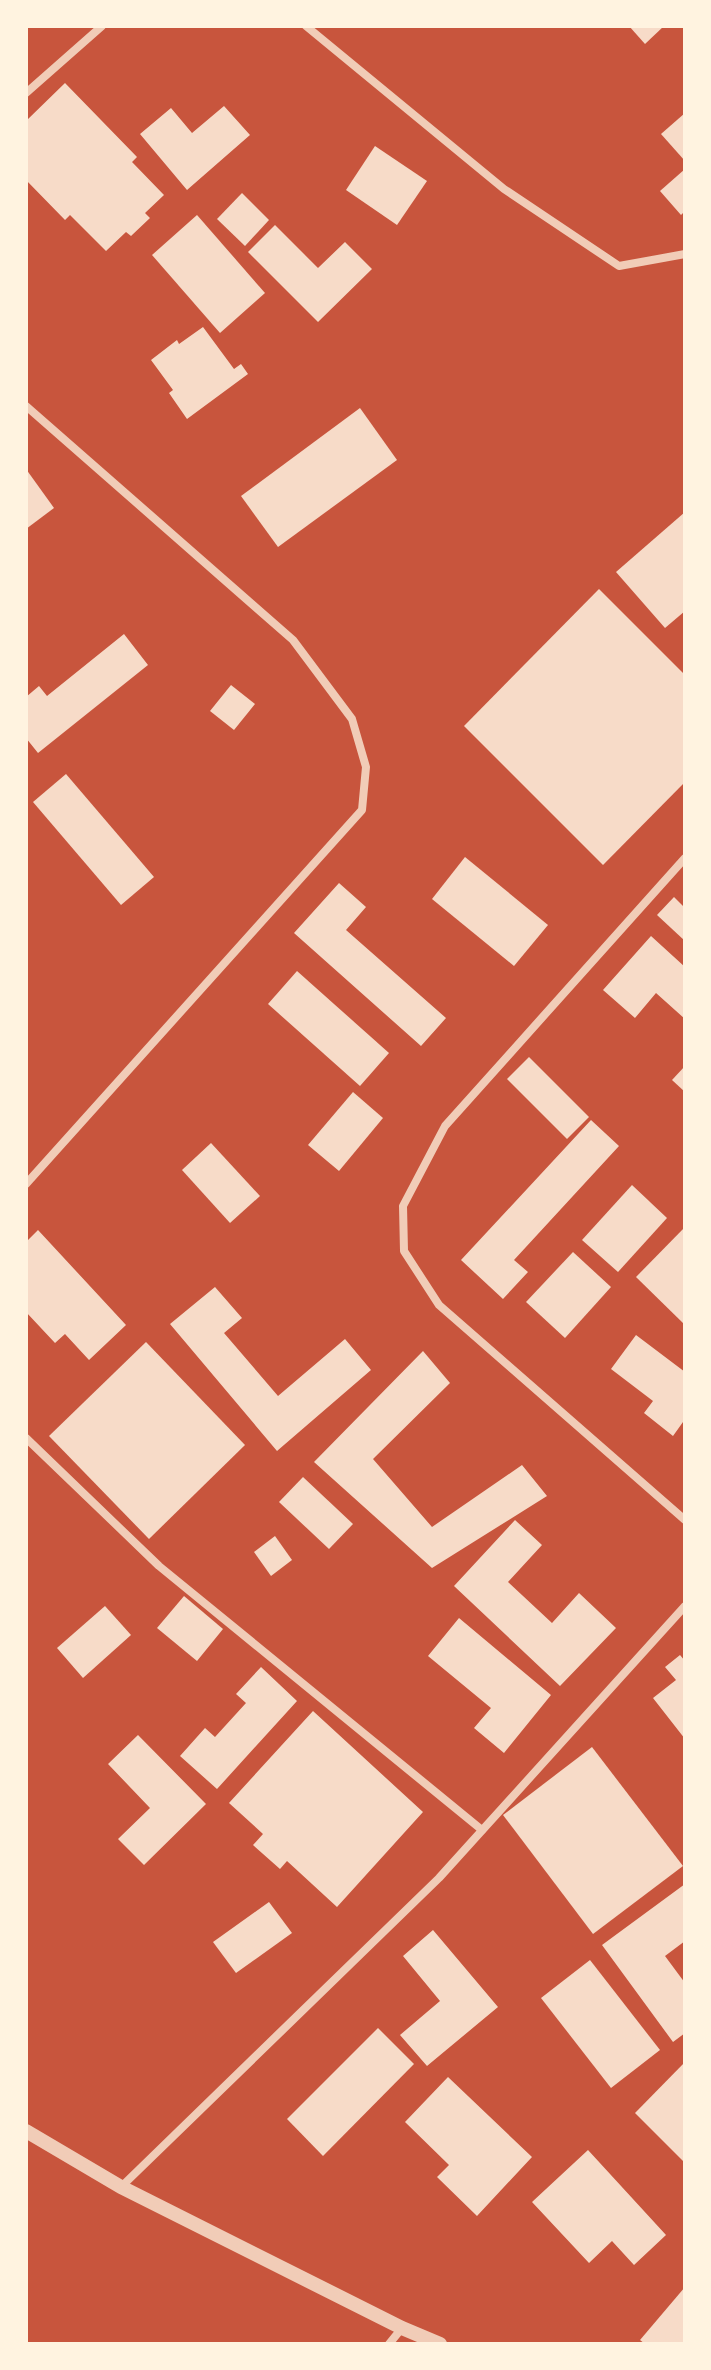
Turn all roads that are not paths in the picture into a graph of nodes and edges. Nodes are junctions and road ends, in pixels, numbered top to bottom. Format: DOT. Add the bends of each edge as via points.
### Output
graph roads {
  1 [pos="102,26"];
  2 [pos="306,26"];
  3 [pos="26,93"];
  4 [pos="685,254"];
  5 [pos="26,406"];
  6 [pos="685,858"];
  7 [pos="26,1184"];
  8 [pos="26,1438"];
  9 [pos="685,1520"];
  10 [pos="685,1606"];
  11 [pos="482,1830"];
  12 [pos="26,2131"];
  13 [pos="121,2187"];
  14 [pos="402,2328"];
  15 [pos="389,2344"];
  16 [pos="440,2344"];
  1 -- 3 [label="street"];
  2 -- 4 [label="street" via="504,189 619,266"];
  5 -- 7 [label="street" via="293,640 352,719 366,767 362,810"];
  6 -- 9 [label="street" via="445,1126 403,1206 404,1251 439,1305"];
  8 -- 11 [label="street" via="159,1566"];
  10 -- 11 [label="street"];
  11 -- 13 [label="street"];
  12 -- 13 [label="street"];
  13 -- 14 [label="street"];
  14 -- 15 [label="street"];
  14 -- 16 [label="street"];
}
